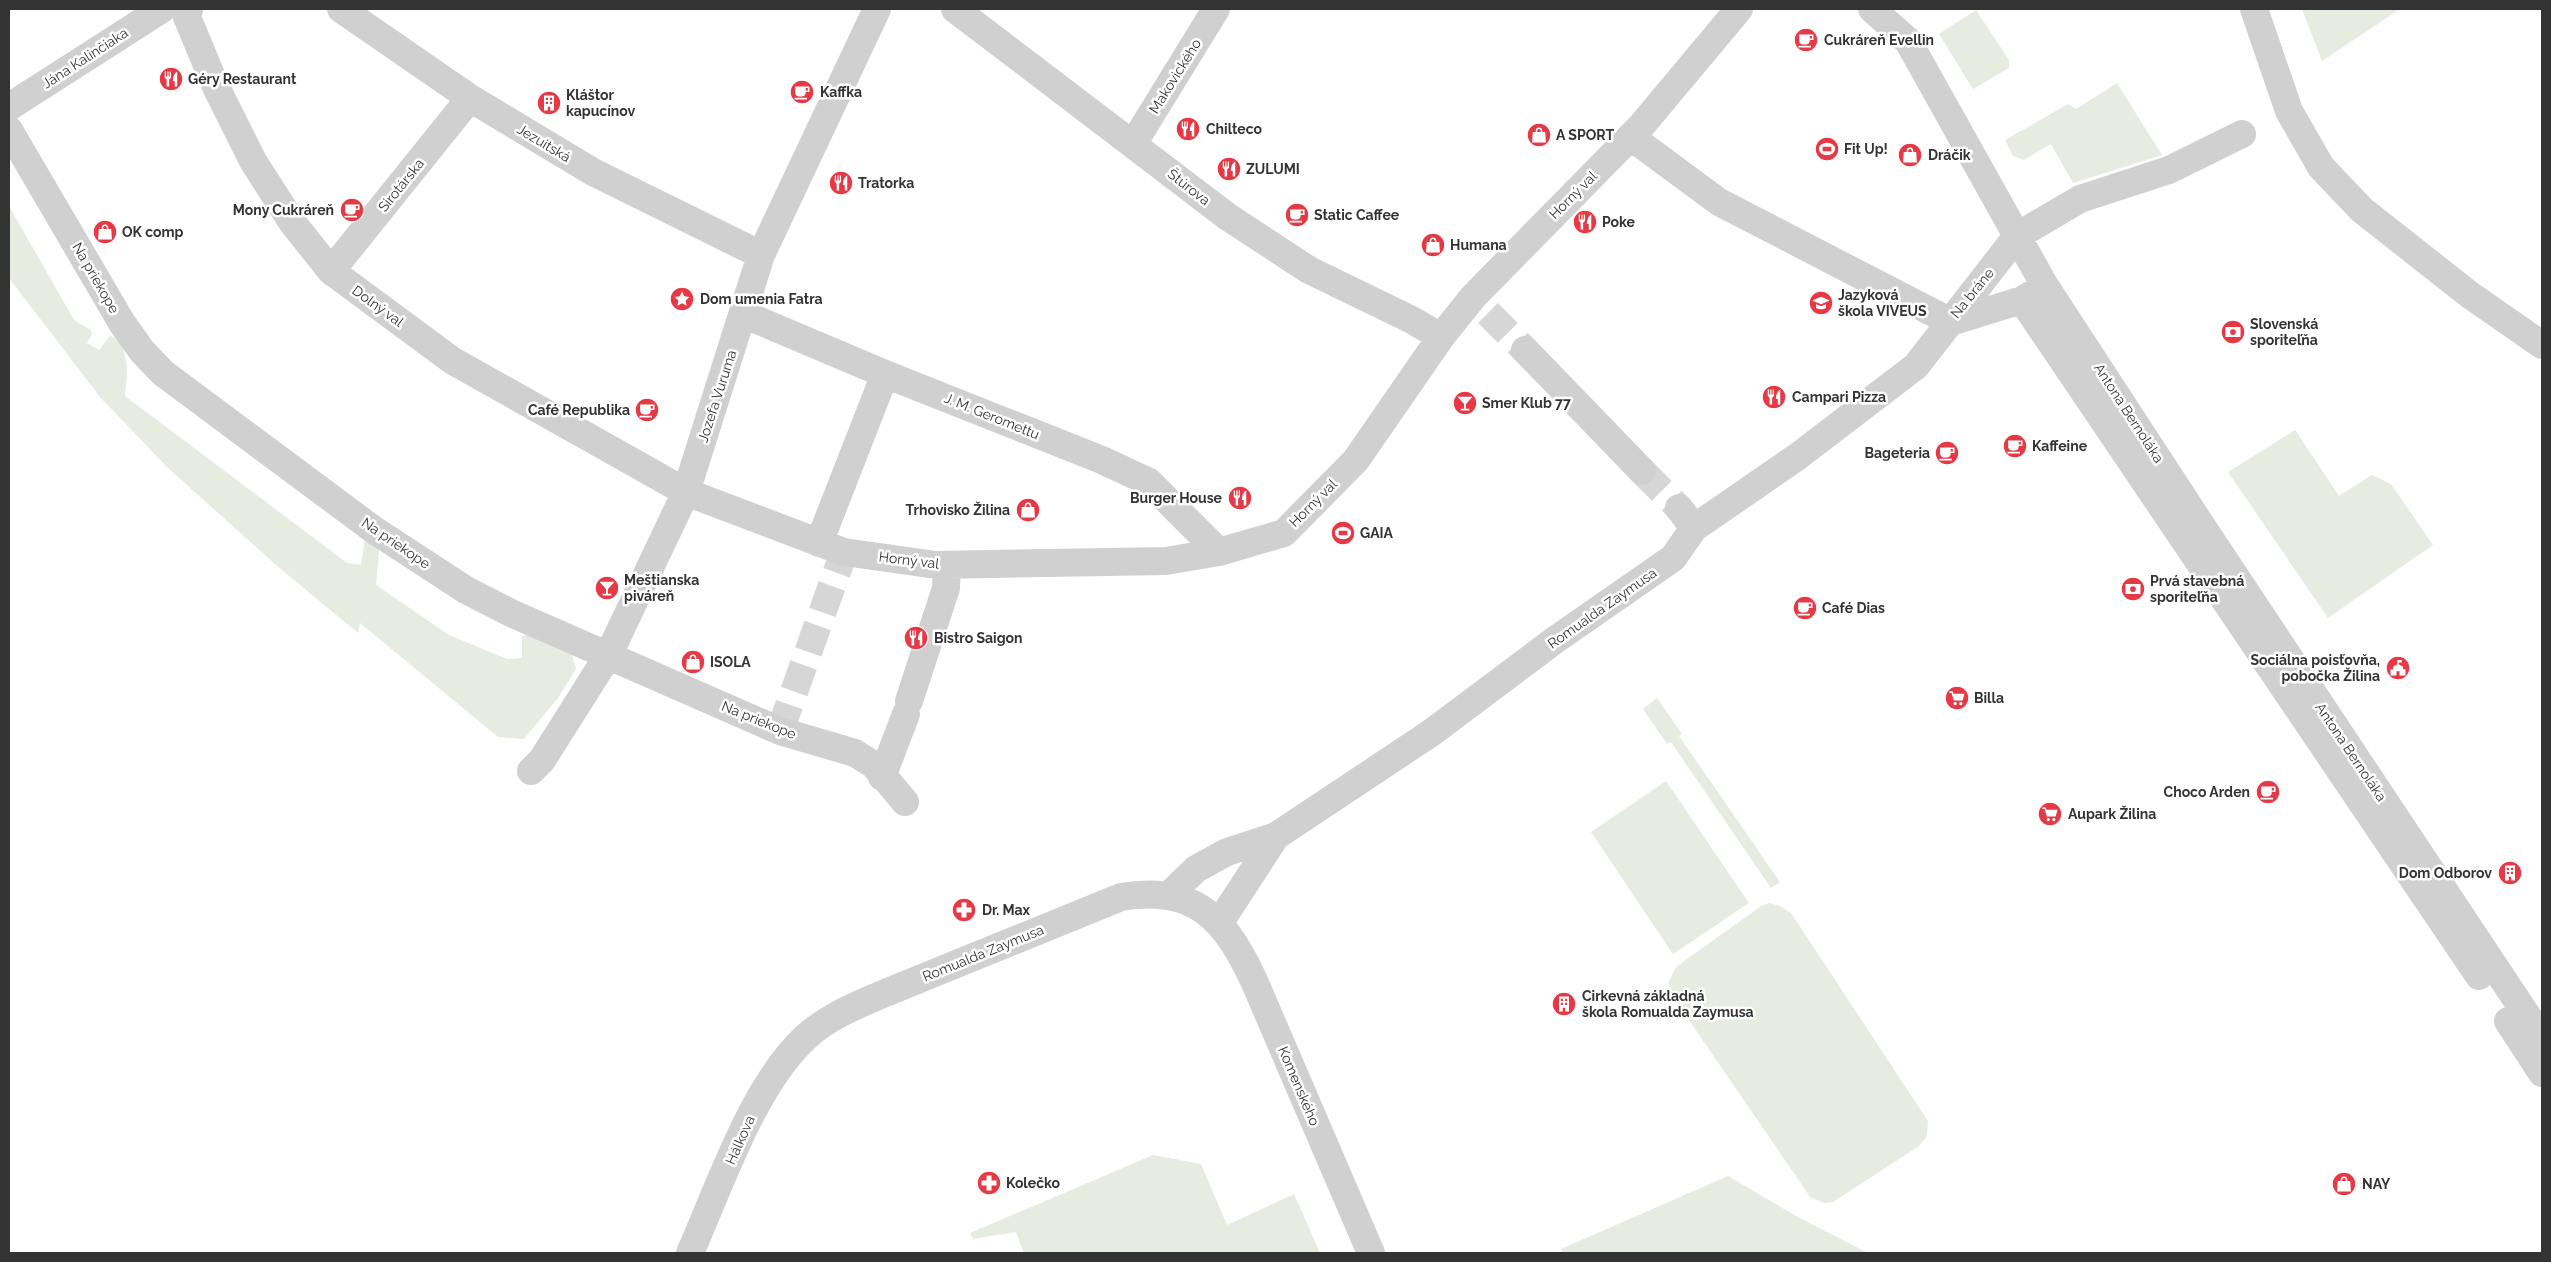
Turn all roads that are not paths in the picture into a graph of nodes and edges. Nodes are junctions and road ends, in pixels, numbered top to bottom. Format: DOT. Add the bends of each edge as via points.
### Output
graph roads {
  1 [pos="162,9"];
  2 [pos="189,9"];
  3 [pos="341,9"];
  4 [pos="877,9"];
  5 [pos="955,9"];
  6 [pos="1216,9"];
  7 [pos="1739,9"];
  8 [pos="1872,9"];
  9 [pos="2254,9"];
  10 [pos="470,98"];
  11 [pos="9,106"];
  12 [pos="9,130"];
  13 [pos="2242,134"];
  14 [pos="1631,137"];
  15 [pos="1133,144"];
  16 [pos="2017,236"];
  17 [pos="761,256"];
  18 [pos="331,272"];
  19 [pos="2045,286"];
  20 [pos="2022,300"];
  21 [pos="743,314"];
  22 [pos="1951,322"];
  23 [pos="1441,337"];
  24 [pos="2542,345"];
  25 [pos="1525,350"];
  26 [pos="885,374"];
  27 [pos="1642,471"];
  28 [pos="686,492"];
  29 [pos="819,543"];
  30 [pos="1219,552"];
  31 [pos="947,565"];
  32 [pos="609,654"];
  33 [pos="531,771"];
  34 [pos="882,777"];
  35 [pos="905,802"];
  36 [pos="1276,836"];
  37 [pos="1168,895"];
  38 [pos="1220,922"];
  39 [pos="806,1037"];
  40 [pos="2542,1038"];
  41 [pos="2542,1073"];
  42 [pos="690,1253"];
  43 [pos="1371,1253"];
  1 -- 11 [label="street, Jána Kalinčiaka"];
  2 -- 18 [label="street, Dolný val" via="187,17 212,78 253,161 292,222"];
  3 -- 10 [label="street, Jezuitská"];
  4 -- 17 [label="street, Jozefa Vuruma"];
  5 -- 15 [label="street, Štúrova"];
  6 -- 15 [label="street, Makovického"];
  7 -- 14 [label="street, Horný val"];
  8 -- 16 [label="street" via="1908,41"];
  9 -- 24 [label="street" via="2288,112 2320,167 2362,210 2470,295"];
  10 -- 17 [label="street, Jezuitská" via="593,172"];
  10 -- 18 [label="street, Sirotárska"];
  12 -- 32 [label="street, Na priekope" via="122,323 163,373 374,530 466,590 511,613"];
  13 -- 16 [label="street" via="2169,170 2080,199"];
  14 -- 22 [label="street, Na bráne" via="1719,202"];
  14 -- 23 [label="street, Horný val" via="1481,305"];
  15 -- 23 [label="street, Štúrova" via="1228,217 1309,270"];
  16 -- 19 [label="street, Antona Bernoláka"];
  16 -- 22 [label="street, Na bráne"];
  17 -- 21 [label="street, Jozefa Vuruma"];
  18 -- 28 [label="street, Dolný val" via="453,361"];
  19 -- 20 [label="street"];
  19 -- 40 [label="street, Antona Bernoláka"];
  20 -- 22 [label="street"];
  20 -- 41 [label="street, Antona Bernoláka"];
  21 -- 26 [label="street, J. M. Geromettu"];
  21 -- 28 [label="street, Jozefa Vuruma"];
  22 -- 36 [label="street, Romualda Zaymusa" via="1916,366 1797,458 1687,518 1673,558 1555,640 1431,733"];
  23 -- 30 [label="street, Horný val" via="1356,460 1284,533"];
  25 -- 27 [label="street"];
  26 -- 29 [label="street"];
  26 -- 30 [label="street, J. M. Geromettu" via="1102,460 1149,482"];
  28 -- 29 [label="street, Horný val"];
  28 -- 32 [label="street, Jozefa Vuruma"];
  29 -- 31 [label="street, Horný val" via="844,552"];
  30 -- 31 [label="street, Horný val" via="1166,561"];
  31 -- 34 [label="street" via="946,588"];
  32 -- 33 [label="street, Jozefa Vuruma" via="542,760"];
  32 -- 34 [label="street, Na priekope" via="780,731 855,753 874,765"];
  34 -- 35 [label="street, Na priekope"];
  36 -- 37 [label="street, Romualda Zaymusa" via="1227,852 1196,869"];
  36 -- 38 [label="street, Romualda Zaymusa"];
  37 -- 38 [label="street, Romualda Zaymusa" via="1201,908"];
  37 -- 39 [label="street, Romualda Zaymusa" via="1146,892 1121,897 845,1011"];
  38 -- 43 [label="street, Komenského" via="1238,947 1255,983"];
  39 -- 42 [label="street, Hálkova" via="784,1062 759,1101"];
}
